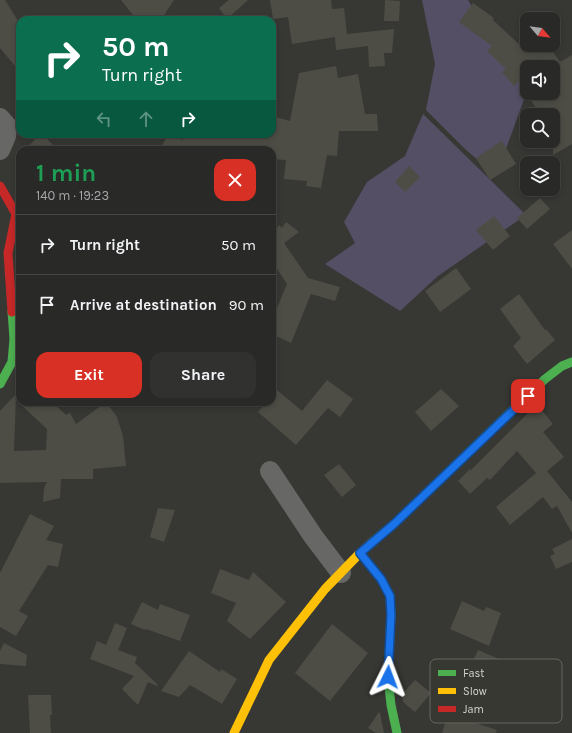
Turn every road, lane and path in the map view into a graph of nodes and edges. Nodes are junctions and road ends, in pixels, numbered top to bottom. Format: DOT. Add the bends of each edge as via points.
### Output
graph roads {
  1 [pos="0,118"];
  2 [pos="0,150"];
  3 [pos="0,186"];
  4 [pos="572,362"];
  5 [pos="0,384"];
  6 [pos="270,471"];
  7 [pos="360,553"];
  8 [pos="341,573"];
  9 [pos="234,733"];
  10 [pos="397,733"];
  1 -- 2 [label="street" via="7,126"];
  3 -- 5 [label="street" via="16,214 8,253 14,339 12,362"];
  4 -- 7 [label="street" via="545,379 394,524"];
  6 -- 8 [label="street"];
  7 -- 8 [label="street"];
  7 -- 10 [label="street" via="381,579 390,596 388,677"];
  8 -- 9 [label="street" via="269,660"];
}
